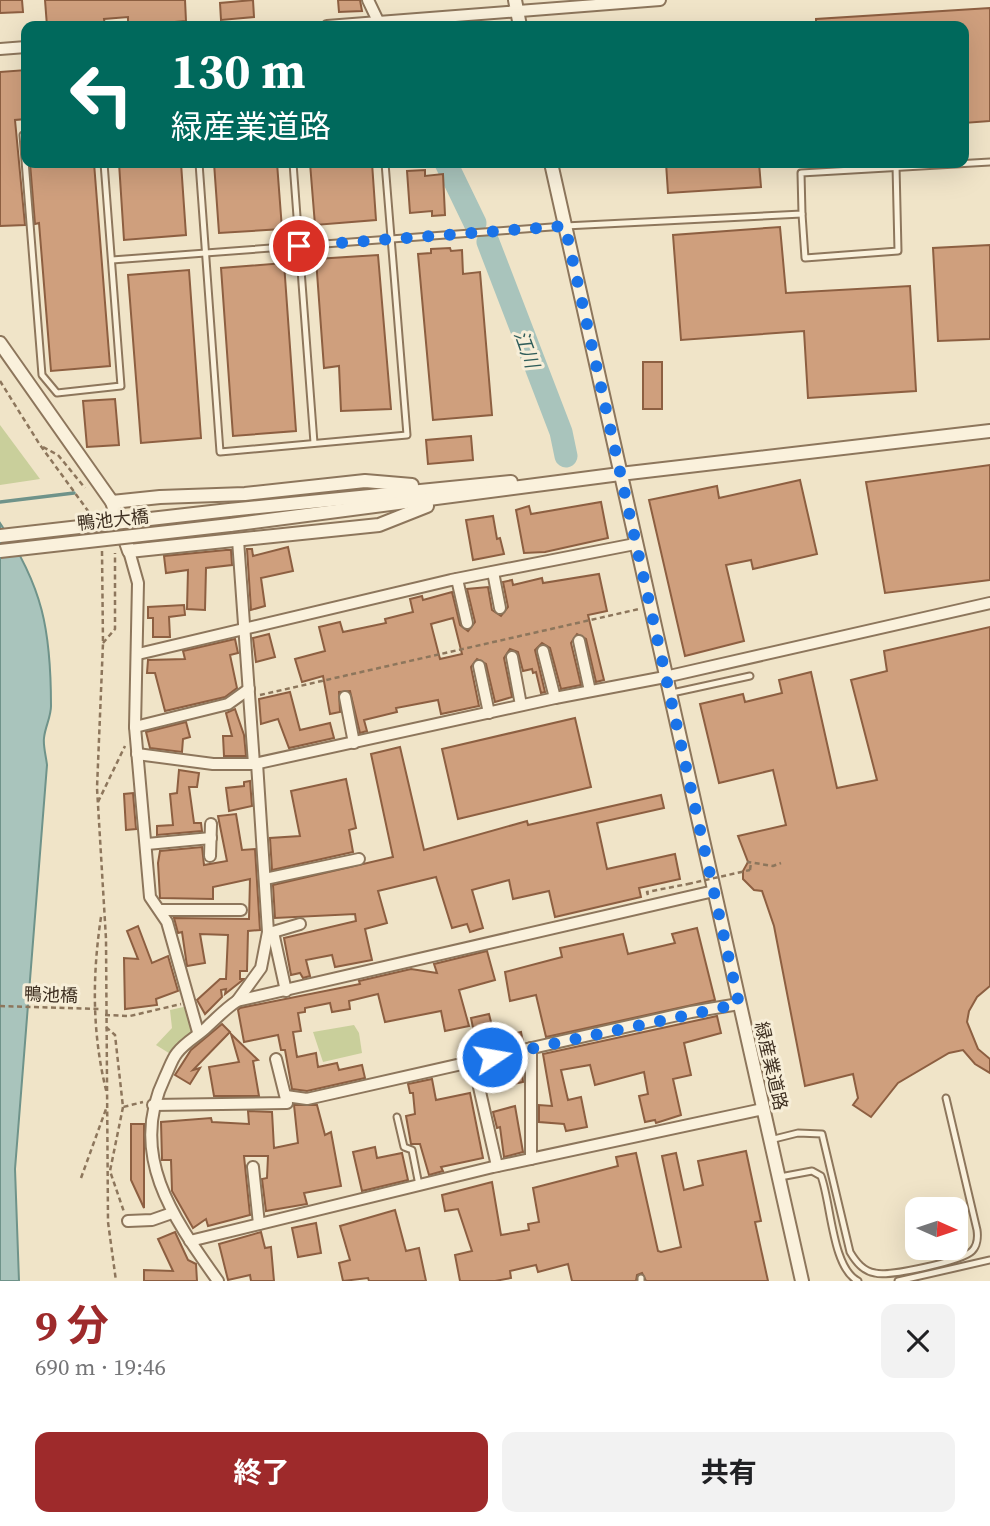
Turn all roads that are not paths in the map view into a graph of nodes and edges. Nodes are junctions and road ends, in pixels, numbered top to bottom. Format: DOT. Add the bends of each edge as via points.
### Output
graph roads {
  1 [pos="368,0"];
  2 [pos="660,0"];
  3 [pos="516,5"];
  4 [pos="378,21"];
  5 [pos="394,21"];
  6 [pos="21,47"];
  7 [pos="0,48"];
  8 [pos="990,162"];
  9 [pos="969,163"];
  10 [pos="26,168"];
  11 [pos="104,168"];
  12 [pos="199,168"];
  13 [pos="293,168"];
  14 [pos="385,168"];
  15 [pos="552,168"];
  16 [pos="868,168"];
  17 [pos="895,168"];
  18 [pos="802,214"];
  19 [pos="565,226"];
  20 [pos="391,239"];
  21 [pos="299,246"];
  22 [pos="205,253"];
  23 [pos="112,260"];
  24 [pos="0,343"];
  25 [pos="990,432"];
  26 [pos="314,443"];
  27 [pos="620,474"];
  28 [pos="443,493"];
  29 [pos="113,502"];
  30 [pos="0,536"];
  31 [pos="238,540"];
  32 [pos="635,544"];
  33 [pos="0,551"];
  34 [pos="130,551"];
  35 [pos="494,572"];
  36 [pos="457,579"];
  37 [pos="990,603"];
  38 [pos="500,608"];
  39 [pos="467,623"];
  40 [pos="244,629"];
  41 [pos="579,641"];
  42 [pos="543,651"];
  43 [pos="138,654"];
  44 [pos="512,657"];
  45 [pos="480,666"];
  46 [pos="750,676"];
  47 [pos="665,677"];
  48 [pos="590,691"];
  49 [pos="250,693"];
  50 [pos="669,694"];
  51 [pos="345,697"];
  52 [pos="555,698"];
  53 [pos="521,705"];
  54 [pos="489,713"];
  55 [pos="135,727"];
  56 [pos="354,743"];
  57 [pos="137,754"];
  58 [pos="256,764"];
  59 [pos="211,824"];
  60 [pos="211,838"];
  61 [pos="147,844"];
  62 [pos="210,856"];
  63 [pos="359,859"];
  64 [pos="265,879"];
  65 [pos="713,891"];
  66 [pos="160,910"];
  67 [pos="241,911"];
  68 [pos="300,924"];
  69 [pos="270,932"];
  70 [pos="286,991"];
  71 [pos="237,1001"];
  72 [pos="739,1004"];
  73 [pos="198,1032"];
  74 [pos="531,1048"];
  75 [pos="276,1059"];
  76 [pos="473,1061"];
  77 [pos="286,1096"];
  78 [pos="946,1098"];
  79 [pos="154,1102"];
  80 [pos="763,1109"];
  81 [pos="397,1117"];
  82 [pos="770,1140"];
  83 [pos="531,1158"];
  84 [pos="497,1166"];
  85 [pos="253,1167"];
  86 [pos="778,1177"];
  87 [pos="419,1185"];
  88 [pos="172,1213"];
  89 [pos="128,1221"];
  90 [pos="259,1224"];
  91 [pos="190,1241"];
  92 [pos="990,1260"];
  93 [pos="218,1281"];
  94 [pos="802,1281"];
  95 [pos="858,1281"];
  96 [pos="898,1281"];
  1 -- 4 [label="street"];
  2 -- 3 [label="street"];
  3 -- 5 [label="street"];
  6 -- 7 [label="street"];
  8 -- 9 [label="lane"];
  10 -- 23 [label="lane" via="42,375 57,393 121,386"];
  11 -- 23 [label="lane"];
  12 -- 22 [label="lane"];
  13 -- 21 [label="lane"];
  14 -- 20 [label="lane"];
  15 -- 19 [label="street, 緑産業道路"];
  16 -- 18 [label="lane" via="801,173"];
  17 -- 18 [label="lane" via="898,251 804,258"];
  18 -- 19 [label="lane"];
  19 -- 20 [label="lane"];
  19 -- 27 [label="street, 緑産業道路"];
  20 -- 21 [label="lane"];
  20 -- 26 [label="lane" via="407,435"];
  21 -- 22 [label="lane"];
  21 -- 26 [label="lane"];
  22 -- 23 [label="lane"];
  22 -- 26 [label="lane" via="220,452"];
  24 -- 29 [label="street"];
  25 -- 27 [label="street"];
  27 -- 28 [label="street"];
  27 -- 32 [label="street, 緑産業道路"];
  28 -- 29 [label="street" via="365,481"];
  28 -- 30 [label="street, 鴨池大橋, bridge" via="229,510"];
  28 -- 31 [label="street" via="379,525"];
  28 -- 33 [label="street, 鴨池大橋, bridge" via="230,525"];
  29 -- 34 [label="street"];
  31 -- 34 [label="street"];
  31 -- 40 [label="street"];
  32 -- 35 [label="street"];
  32 -- 47 [label="street, 緑産業道路"];
  34 -- 43 [label="street" via="138,583"];
  35 -- 36 [label="street"];
  35 -- 38 [label="street"];
  36 -- 39 [label="street"];
  36 -- 40 [label="street"];
  37 -- 47 [label="street"];
  40 -- 43 [label="street"];
  40 -- 49 [label="street"];
  41 -- 48 [label="street"];
  42 -- 52 [label="street"];
  43 -- 55 [label="street"];
  44 -- 53 [label="street"];
  45 -- 54 [label="street"];
  46 -- 50 [label="lane"];
  47 -- 48 [label="street"];
  47 -- 50 [label="street, 緑産業道路"];
  48 -- 52 [label="street"];
  49 -- 55 [label="street" via="229,704"];
  49 -- 58 [label="street"];
  50 -- 65 [label="street, 緑産業道路"];
  51 -- 56 [label="street"];
  52 -- 53 [label="street"];
  53 -- 54 [label="street"];
  54 -- 56 [label="street"];
  55 -- 57 [label="street"];
  56 -- 58 [label="street"];
  57 -- 58 [label="street" via="213,764"];
  57 -- 61 [label="street"];
  58 -- 64 [label="street"];
  59 -- 60 [label="street"];
  60 -- 61 [label="street"];
  60 -- 62 [label="street"];
  61 -- 66 [label="street" via="150,897"];
  63 -- 64 [label="street"];
  64 -- 69 [label="street"];
  65 -- 70 [label="street"];
  65 -- 72 [label="street, 緑産業道路"];
  66 -- 67 [label="street"];
  66 -- 73 [label="street"];
  68 -- 69 [label="street"];
  69 -- 70 [label="street"];
  69 -- 71 [label="street" via="261,968"];
  70 -- 71 [label="street"];
  71 -- 73 [label="street"];
  72 -- 74 [label="street"];
  72 -- 80 [label="street, 緑産業道路"];
  73 -- 79 [label="street" via="176,1053"];
  74 -- 76 [label="street"];
  74 -- 83 [label="street"];
  75 -- 77 [label="street"];
  76 -- 77 [label="street" via="307,1099"];
  76 -- 84 [label="street"];
  77 -- 79 [label="street" via="288,1103"];
  78 -- 82 [label="lane" via="978,1235 971,1252 964,1256 883,1275 862,1268 850,1252 842,1227 822,1134 798,1133"];
  79 -- 88 [label="street" via="151,1149"];
  80 -- 82 [label="street, 緑産業道路"];
  80 -- 83 [label="street"];
  81 -- 87 [label="lane" via="404,1147 412,1150"];
  82 -- 86 [label="street, 緑産業道路"];
  83 -- 84 [label="street"];
  84 -- 87 [label="street"];
  85 -- 90 [label="street"];
  86 -- 94 [label="street, 緑産業道路"];
  86 -- 95 [label="lane" via="812,1171 821,1176 841,1261 850,1277"];
  87 -- 90 [label="street"];
  88 -- 89 [label="street"];
  88 -- 91 [label="street"];
  90 -- 91 [label="street"];
  91 -- 93 [label="street"];
  92 -- 96 [label="lane"];
}
